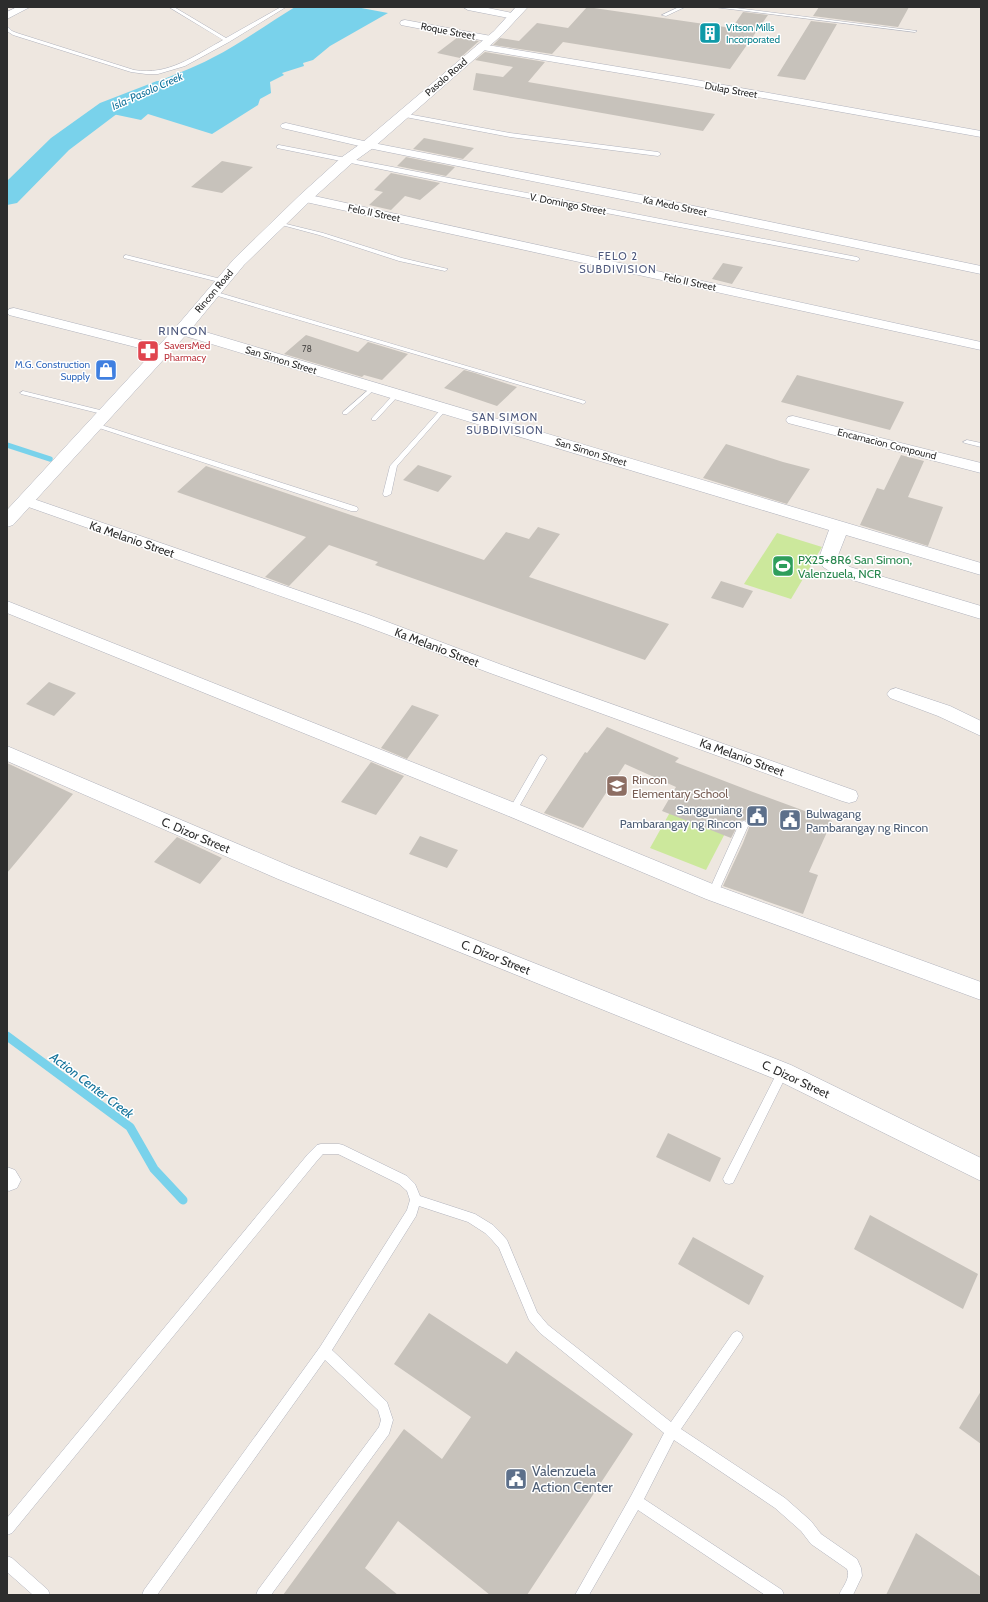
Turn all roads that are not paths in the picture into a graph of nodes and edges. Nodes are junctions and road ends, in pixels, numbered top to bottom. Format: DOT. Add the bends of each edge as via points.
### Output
graph roads {
  1 [pos="25,7"];
  2 [pos="171,7"];
  3 [pos="284,7"];
  4 [pos="468,7"];
  5 [pos="683,7"];
  6 [pos="716,7"];
  7 [pos="518,11"];
  8 [pos="664,15"];
  9 [pos="7,16"];
  10 [pos="405,23"];
  11 [pos="7,27"];
  12 [pos="915,31"];
  13 [pos="491,39"];
  14 [pos="227,41"];
  15 [pos="481,47"];
  16 [pos="402,115"];
  17 [pos="286,126"];
  18 [pos="981,134"];
  19 [pos="368,144"];
  20 [pos="279,147"];
  21 [pos="658,154"];
  22 [pos="347,160"];
  23 [pos="305,198"];
  24 [pos="280,223"];
  25 [pos="126,257"];
  26 [pos="857,259"];
  27 [pos="445,270"];
  28 [pos="981,270"];
  29 [pos="223,281"];
  30 [pos="213,293"];
  31 [pos="14,312"];
  32 [pos="182,330"];
  33 [pos="981,346"];
  34 [pos="163,350"];
  35 [pos="374,387"];
  36 [pos="23,393"];
  37 [pos="397,394"];
  38 [pos="583,402"];
  39 [pos="445,408"];
  40 [pos="106,413"];
  41 [pos="345,413"];
  42 [pos="374,419"];
  43 [pos="794,420"];
  44 [pos="95,425"];
  45 [pos="966,442"];
  46 [pos="981,445"];
  47 [pos="981,468"];
  48 [pos="387,494"];
  49 [pos="25,501"];
  50 [pos="354,509"];
  51 [pos="7,521"];
  52 [pos="839,528"];
  53 [pos="981,569"];
  54 [pos="7,607"];
  55 [pos="981,613"];
  56 [pos="896,694"];
  57 [pos="981,729"];
  58 [pos="7,753"];
  59 [pos="543,758"];
  60 [pos="849,796"];
  61 [pos="513,810"];
  62 [pos="744,824"];
  63 [pos="713,893"];
  64 [pos="981,990"];
  65 [pos="783,1072"];
  66 [pos="981,1170"];
  67 [pos="728,1179"];
  68 [pos="416,1200"];
  69 [pos="737,1337"];
  70 [pos="324,1351"];
  71 [pos="672,1431"];
  72 [pos="636,1501"];
  73 [pos="7,1528"];
  74 [pos="7,1563"];
  75 [pos="43,1595"];
  76 [pos="149,1595"];
  77 [pos="263,1595"];
  78 [pos="582,1595"];
  79 [pos="777,1595"];
  80 [pos="846,1595"];
  1 -- 9 [label="street"];
  2 -- 14 [label="lane"];
  3 -- 14 [label="lane"];
  4 -- 7 [label="street"];
  5 -- 8 [label="lane"];
  6 -- 12 [label="lane"];
  7 -- 13 [label="street, Pasolo Road"];
  10 -- 13 [label="street, Roque Street"];
  11 -- 14 [label="lane" via="15,34 148,74 183,65"];
  13 -- 15 [label="street, Pasolo Road"];
  15 -- 16 [label="street, Pasolo Road"];
  15 -- 18 [label="street, Dulap Street"];
  16 -- 19 [label="street, Pasolo Road"];
  16 -- 21 [label="lane" via="510,135"];
  17 -- 19 [label="street, Ka Medo Street"];
  19 -- 22 [label="street, Rincon Road"];
  19 -- 28 [label="street, Ka Medo Street"];
  20 -- 22 [label="lane, V. Domingo Street"];
  22 -- 23 [label="street, Rincon Road"];
  22 -- 26 [label="lane, V. Domingo Street"];
  23 -- 24 [label="street, Rincon Road"];
  23 -- 33 [label="street, Felo II Street"];
  24 -- 27 [label="lane" via="388,256"];
  24 -- 29 [label="street, Rincon Road"];
  25 -- 29 [label="lane"];
  29 -- 30 [label="street, Rincon Road"];
  30 -- 32 [label="street, Rincon Road"];
  30 -- 38 [label="lane"];
  31 -- 34 [label="street"];
  32 -- 34 [label="street, Rincon Road"];
  32 -- 35 [label="street, San Simon Street"];
  34 -- 40 [label="street, Rincon Road"];
  35 -- 37 [label="street, San Simon Street"];
  35 -- 41 [label="lane"];
  36 -- 40 [label="lane"];
  37 -- 39 [label="street, San Simon Street"];
  37 -- 42 [label="lane"];
  39 -- 48 [label="lane" via="394,466"];
  39 -- 52 [label="street, San Simon Street"];
  40 -- 44 [label="street, Rincon Road"];
  43 -- 47 [label="street, Encarnacion Compound"];
  44 -- 49 [label="street, Rincon Road"];
  44 -- 50 [label="lane"];
  45 -- 46 [label="lane"];
  49 -- 51 [label="street, Rincon Road"];
  49 -- 60 [label="street, Ka Melanio Street" via="363,618 496,669"];
  52 -- 53 [label="street, San Simon Street"];
  52 -- 55 [label="street" via="828,558 836,567"];
  54 -- 61 [label="street"];
  56 -- 57 [label="street" via="944,711"];
  58 -- 65 [label="street, C. Dizor Street" via="286,873"];
  59 -- 61 [label="lane"];
  61 -- 63 [label="street"];
  62 -- 63 [label="lane"];
  63 -- 64 [label="street"];
  65 -- 66 [label="street, C. Dizor Street"];
  65 -- 67 [label="lane"];
  68 -- 70 [label="lane" via="412,1212"];
  68 -- 71 [label="lane" via="471,1218 489,1229 503,1244 533,1316 544,1329"];
  68 -- 73 [label="lane" via="411,1188 403,1180 339,1149 321,1149"];
  69 -- 71 [label="lane"];
  70 -- 76 [label="lane"];
  70 -- 77 [label="lane" via="383,1406 387,1420 385,1430"];
  71 -- 72 [label="lane"];
  71 -- 80 [label="lane" via="780,1503 806,1526 816,1539 852,1564 856,1574"];
  72 -- 78 [label="lane"];
  72 -- 79 [label="lane"];
  74 -- 75 [label="lane"];
}
